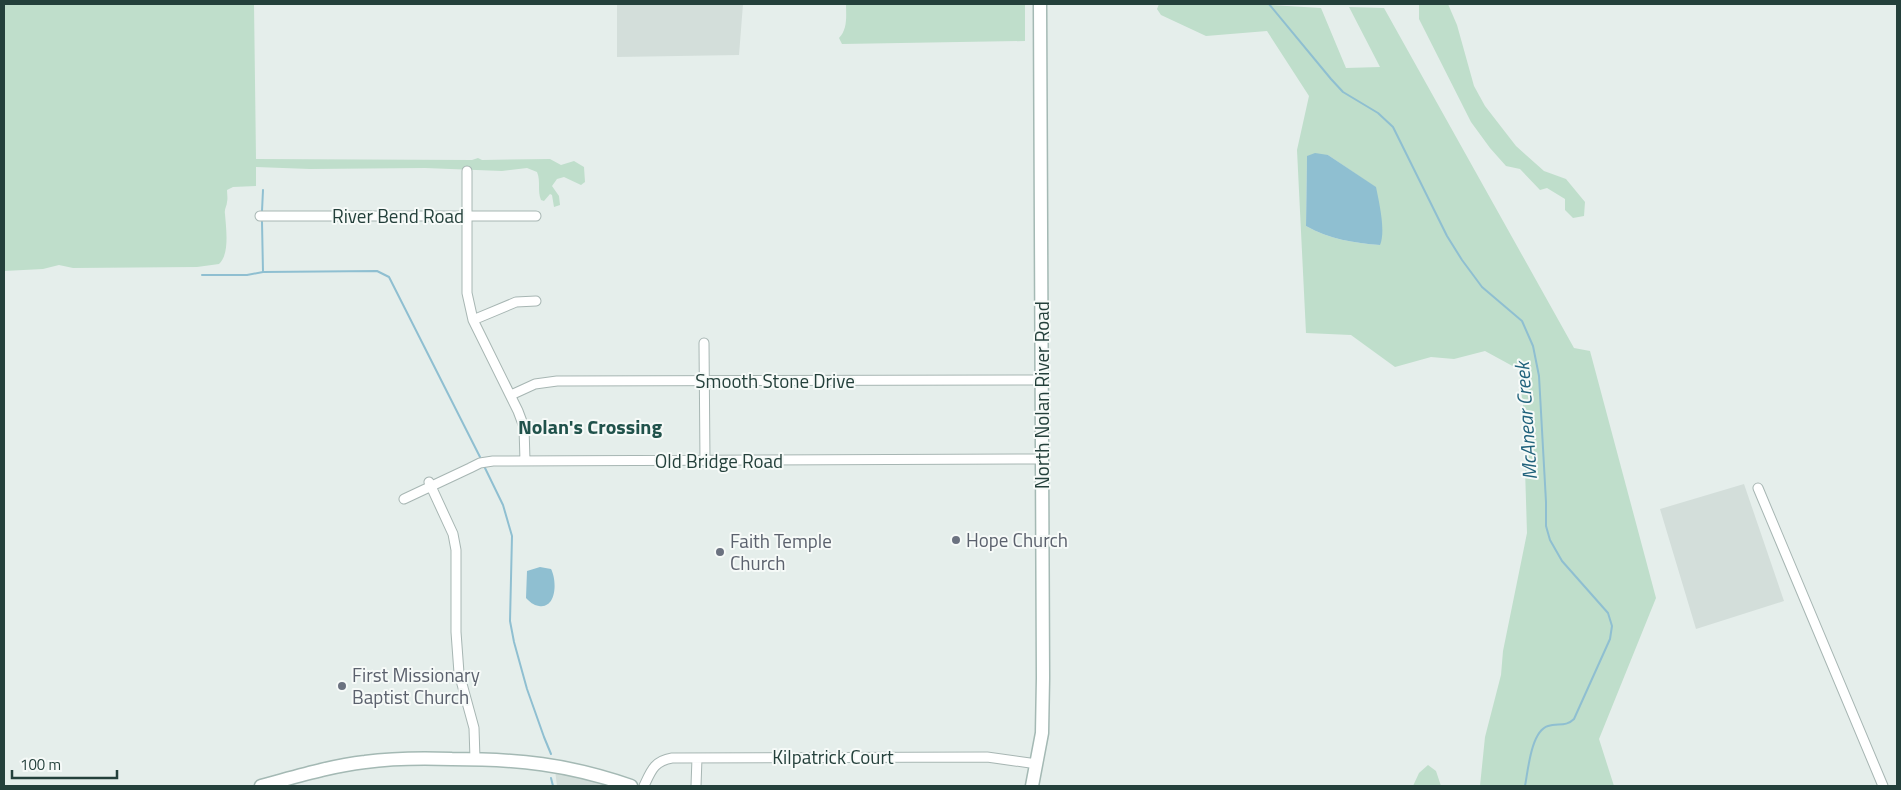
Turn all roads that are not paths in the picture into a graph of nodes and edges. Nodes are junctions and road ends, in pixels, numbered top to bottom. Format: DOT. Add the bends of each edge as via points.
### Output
graph roads {
  1 [pos="1040,4"];
  2 [pos="467,171"];
  3 [pos="260,216"];
  4 [pos="467,216"];
  5 [pos="536,216"];
  6 [pos="536,301"];
  7 [pos="474,320"];
  8 [pos="704,344"];
  9 [pos="704,380"];
  10 [pos="1042,380"];
  11 [pos="511,395"];
  12 [pos="705,460"];
  13 [pos="1042,460"];
  14 [pos="525,461"];
  15 [pos="430,484"];
  16 [pos="1758,488"];
  17 [pos="404,499"];
  18 [pos="697,758"];
  19 [pos="475,759"];
  20 [pos="1037,764"];
  21 [pos="261,786"];
  22 [pos="631,786"];
  23 [pos="644,786"];
  24 [pos="696,786"];
  25 [pos="1032,786"];
  26 [pos="1884,786"];
  1 -- 10 [label="main road, North Nolan River Road"];
  2 -- 4 [label="street"];
  3 -- 4 [label="street, River Bend Road"];
  4 -- 5 [label="street, River Bend Road"];
  4 -- 7 [label="street" via="467,293"];
  6 -- 7 [label="street" via="516,302"];
  7 -- 11 [label="street"];
  8 -- 9 [label="street"];
  9 -- 10 [label="street, Smooth Stone Drive"];
  9 -- 11 [label="street, Smooth Stone Drive" via="557,381 535,384"];
  9 -- 12 [label="street"];
  10 -- 13 [label="main road, North Nolan River Road"];
  11 -- 14 [label="street" via="524,427"];
  12 -- 13 [label="street, Old Bridge Road"];
  12 -- 14 [label="street, Old Bridge Road"];
  13 -- 20 [label="main road, North Nolan River Road" via="1044,678"];
  14 -- 15 [label="street, Old Bridge Road" via="485,462"];
  15 -- 17 [label="street, Old Bridge Road"];
  15 -- 19 [label="street" via="453,534 456,550 459,673 474,728"];
  16 -- 26 [label="street"];
  18 -- 20 [label="street, Kilpatrick Court" via="986,757"];
  18 -- 23 [label="street, Kilpatrick Court" via="659,761"];
  18 -- 24 [label="street"];
  19 -- 21 [label="main road" via="409,758 363,762"];
  19 -- 22 [label="main road" via="550,764"];
  20 -- 25 [label="main road, North Nolan River Road"];
}
